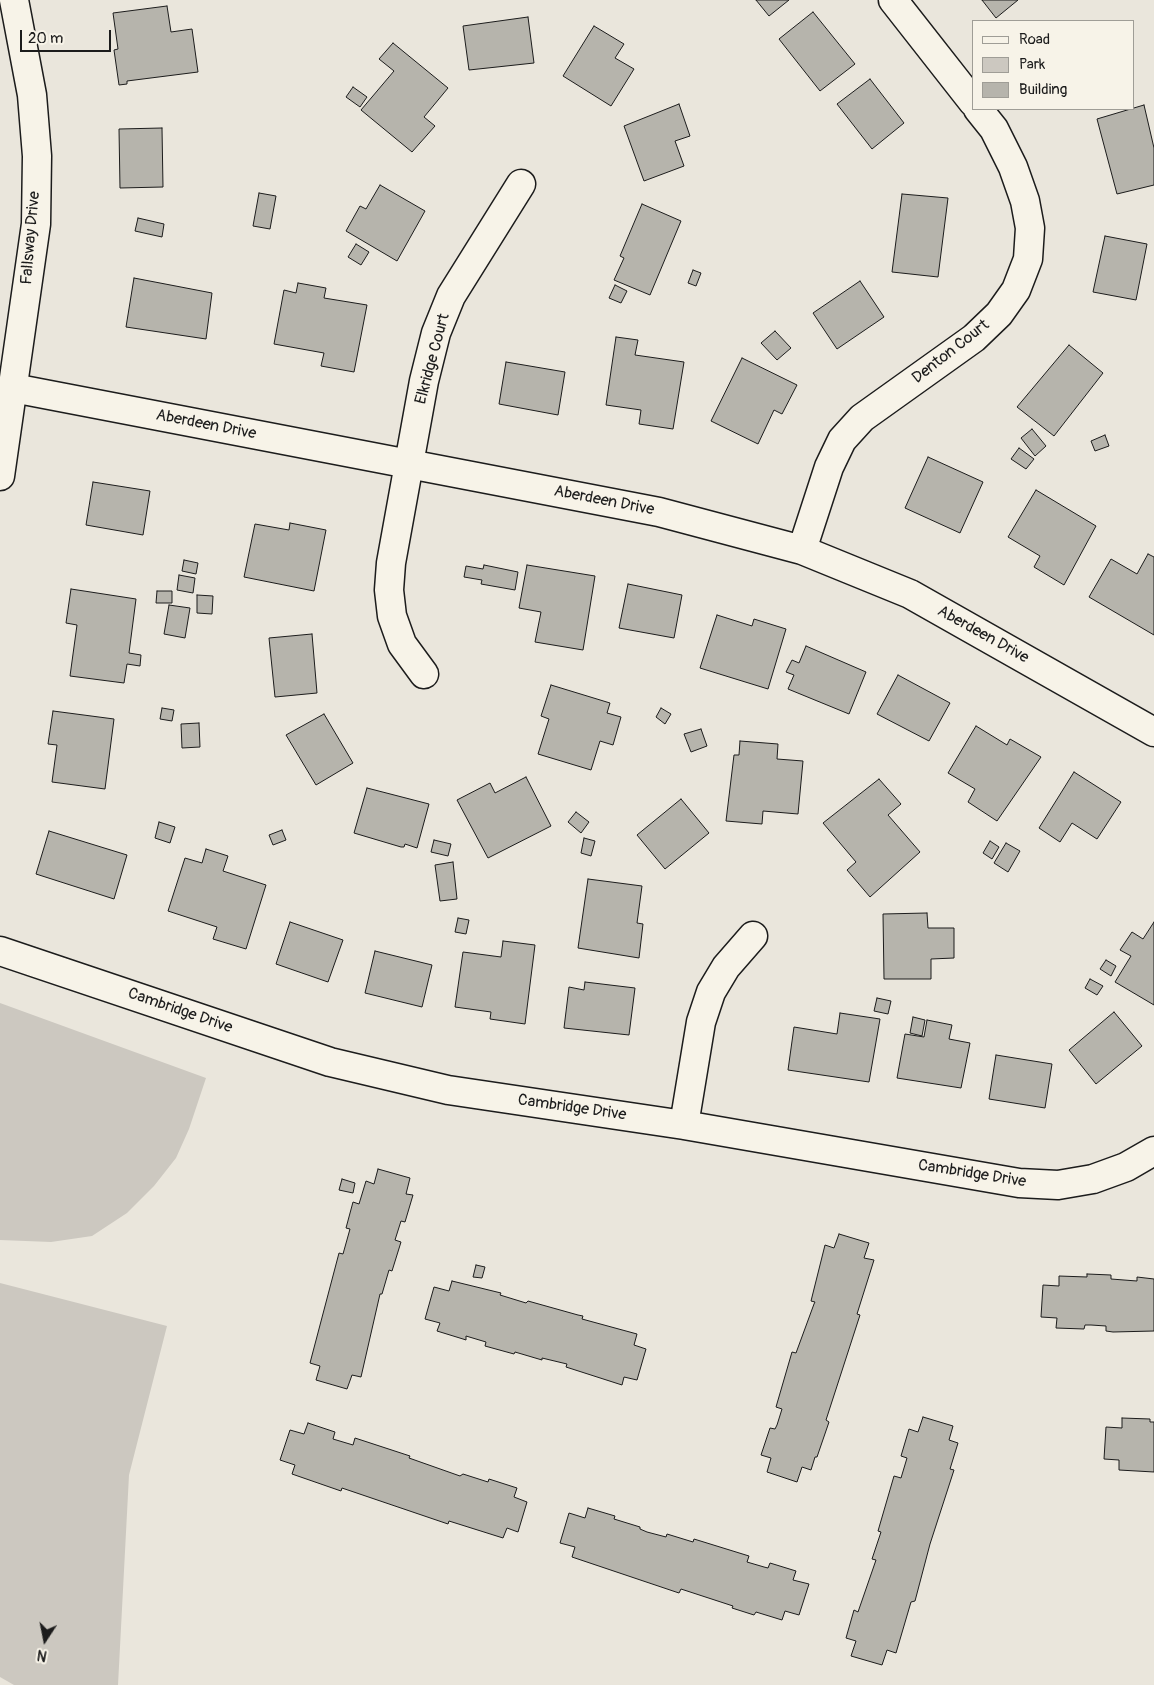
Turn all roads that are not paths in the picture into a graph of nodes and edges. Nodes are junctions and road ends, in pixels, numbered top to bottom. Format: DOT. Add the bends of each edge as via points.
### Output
graph roads {
  1 [pos="14,0"];
  2 [pos="893,0"];
  3 [pos="972,101"];
  4 [pos="979,110"];
  5 [pos="521,184"];
  6 [pos="13,388"];
  7 [pos="409,464"];
  8 [pos="0,476"];
  9 [pos="802,550"];
  10 [pos="424,674"];
  11 [pos="1154,732"];
  12 [pos="753,936"];
  13 [pos="0,951"];
  14 [pos="684,1125"];
  15 [pos="1154,1151"];
  1 -- 6 [label="street, Fallsway Drive" via="32,96 37,156 36,224"];
  2 -- 3 [label="street"];
  4 -- 9 [label="street, Denton Court" via="994,129 1025,201 1030,228 1028,259 1016,290 974,338 862,418 842,440 829,468"];
  5 -- 7 [label="street, Elkridge Court" via="451,296 436,333"];
  6 -- 7 [label="street, Aberdeen Drive"];
  6 -- 8 [label="street, Fallsway Drive"];
  7 -- 9 [label="street, Aberdeen Drive" via="659,512"];
  7 -- 10 [label="street, Elkridge Court" via="389,590 392,616 402,644"];
  9 -- 11 [label="street, Aberdeen Drive" via="910,594"];
  12 -- 14 [label="street" via="726,967 711,992 700,1022"];
  13 -- 14 [label="street, Cambridge Drive" via="330,1062 387,1077 448,1090"];
  14 -- 15 [label="street, Cambridge Drive" via="1019,1183 1058,1185 1093,1180"];
}
